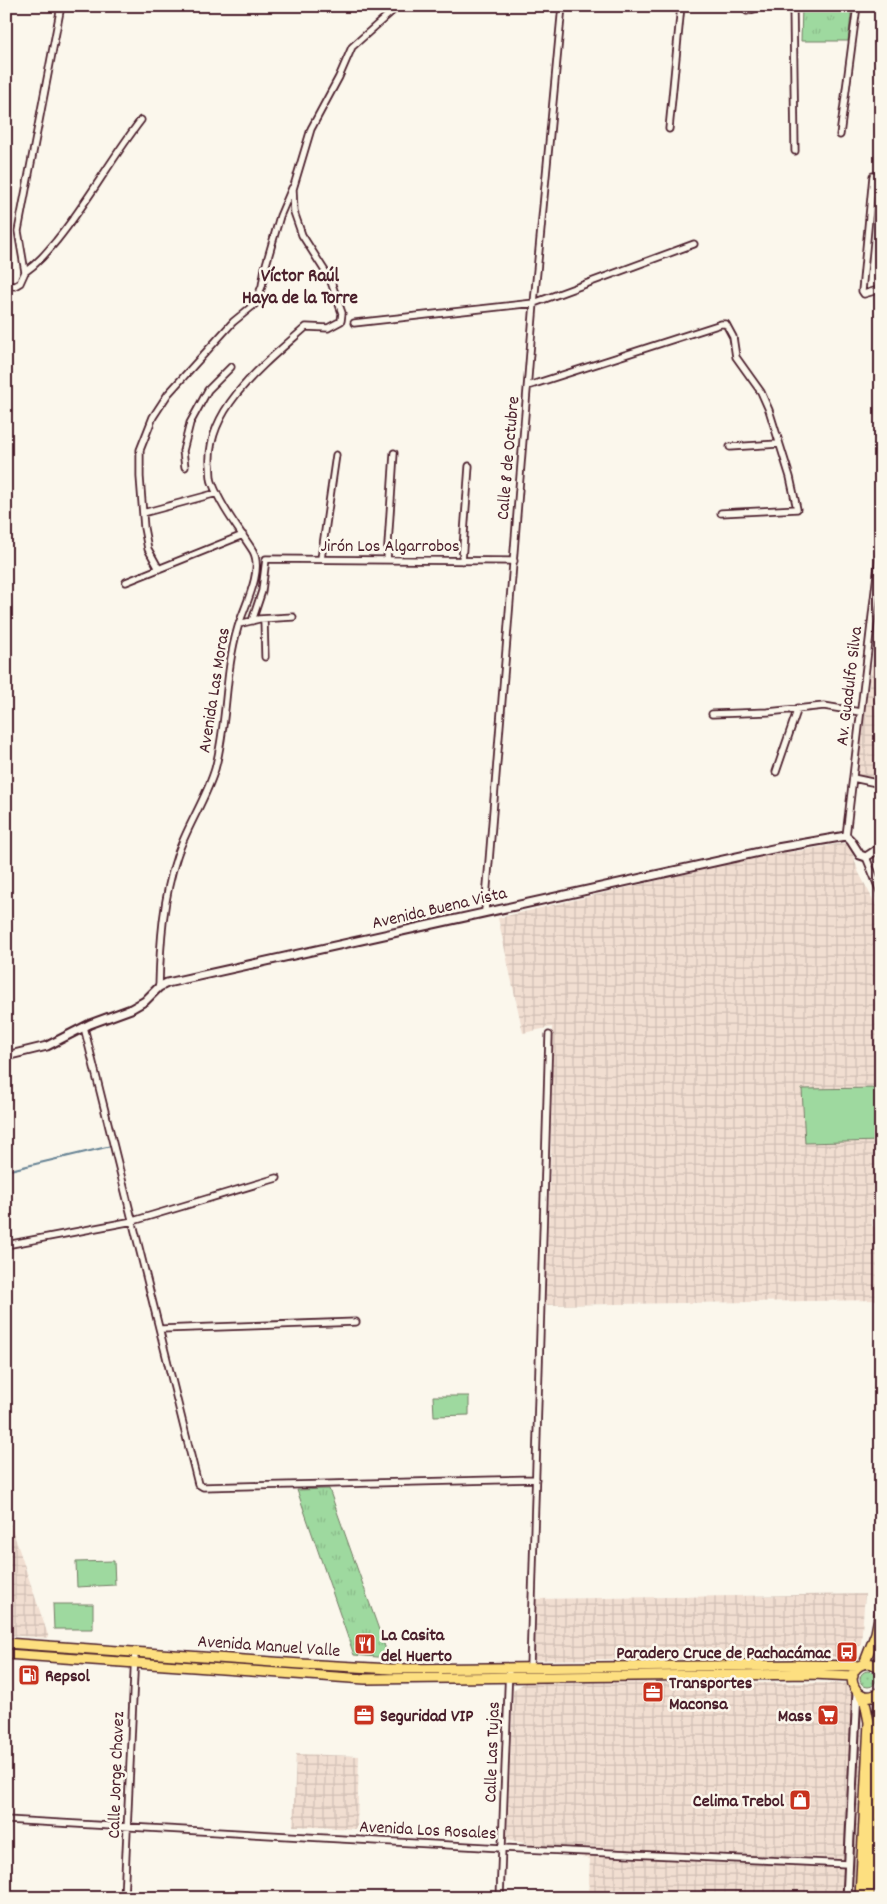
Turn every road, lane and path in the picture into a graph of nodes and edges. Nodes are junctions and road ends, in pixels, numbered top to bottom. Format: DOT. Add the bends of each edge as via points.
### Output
graph roads {
  1 [pos="61,6"];
  2 [pos="398,6"];
  3 [pos="562,6"];
  4 [pos="681,6"];
  5 [pos="764,6"];
  6 [pos="793,6"];
  7 [pos="857,6"];
  8 [pos="747,11"];
  9 [pos="140,120"];
  10 [pos="669,128"];
  11 [pos="840,135"];
  12 [pos="795,151"];
  13 [pos="873,176"];
  14 [pos="296,180"];
  15 [pos="694,244"];
  16 [pos="25,272"];
  17 [pos="6,285"];
  18 [pos="881,289"];
  19 [pos="534,303"];
  20 [pos="354,323"];
  21 [pos="230,367"];
  22 [pos="528,386"];
  23 [pos="778,444"];
  24 [pos="730,447"];
  25 [pos="394,453"];
  26 [pos="336,455"];
  27 [pos="468,466"];
  28 [pos="185,467"];
  29 [pos="217,493"];
  30 [pos="143,513"];
  31 [pos="721,513"];
  32 [pos="243,535"];
  33 [pos="881,540"];
  34 [pos="321,559"];
  35 [pos="387,560"];
  36 [pos="462,560"];
  37 [pos="514,561"];
  38 [pos="159,569"];
  39 [pos="126,582"];
  40 [pos="293,618"];
  41 [pos="264,619"];
  42 [pos="252,621"];
  43 [pos="239,624"];
  44 [pos="265,657"];
  45 [pos="798,708"];
  46 [pos="860,712"];
  47 [pos="712,714"];
  48 [pos="776,772"];
  49 [pos="853,778"];
  50 [pos="881,784"];
  51 [pos="846,836"];
  52 [pos="881,847"];
  53 [pos="866,857"];
  54 [pos="881,894"];
  55 [pos="485,912"];
  56 [pos="159,986"];
  57 [pos="84,1027"];
  58 [pos="549,1035"];
  59 [pos="6,1056"];
  60 [pos="277,1178"];
  61 [pos="133,1221"];
  62 [pos="6,1245"];
  63 [pos="356,1322"];
  64 [pos="161,1330"];
  65 [pos="536,1479"];
  66 [pos="881,1608"];
  67 [pos="6,1643"];
  68 [pos="135,1652"];
  69 [pos="6,1654"];
  70 [pos="134,1663"];
  71 [pos="862,1665"];
  72 [pos="509,1667"];
  73 [pos="530,1667"];
  74 [pos="881,1669"];
  75 [pos="853,1676"];
  76 [pos="509,1677"];
  77 [pos="858,1692"];
  78 [pos="881,1692"];
  79 [pos="6,1820"];
  80 [pos="128,1826"];
  81 [pos="502,1848"];
  82 [pos="848,1864"];
  83 [pos="124,1898"];
  84 [pos="500,1898"];
  85 [pos="847,1898"];
  86 [pos="860,1898"];
  87 [pos="868,1898"];
  1 -- 16 [label="street" via="18,231"];
  2 -- 14 [label="street, Avenida Las Moras" via="352,47 311,129"];
  3 -- 19 [label="street, Calle 8 de Octubre"];
  4 -- 10 [label="street"];
  5 -- 8 [label="street"];
  6 -- 12 [label="street"];
  7 -- 11 [label="street"];
  9 -- 16 [label="street" via="72,222 37,264"];
  13 -- 18 [label="street" via="862,290 864,294"];
  14 -- 29 [label="street, Avenida Las Moras" via="294,212 302,235 330,279 342,313 341,321 328,328 306,327 244,385 229,404 211,441 211,480"];
  14 -- 30 [label="street" via="280,216 255,304 232,322 205,351 153,417 140,450"];
  15 -- 19 [label="street"];
  16 -- 17 [label="street" via="20,283"];
  19 -- 20 [label="street"];
  19 -- 22 [label="street, Calle 8 de Octubre"];
  21 -- 28 [label="street" via="208,390 190,424 183,451"];
  22 -- 23 [label="street" via="726,324 733,337 736,357 761,392 769,410"];
  22 -- 37 [label="street, Calle 8 de Octubre"];
  23 -- 24 [label="street"];
  23 -- 31 [label="street" via="797,509"];
  25 -- 35 [label="street"];
  26 -- 34 [label="street"];
  27 -- 36 [label="street"];
  29 -- 30 [label="street"];
  29 -- 32 [label="street, Avenida Las Moras"];
  30 -- 38 [label="street" via="148,550"];
  32 -- 38 [label="street"];
  32 -- 43 [label="street, Avenida Las Moras" via="256,556 256,565"];
  33 -- 46 [label="street, Av. Guadulfo Silva"];
  34 -- 35 [label="street, Jirón Los Algarrobos"];
  34 -- 42 [label="street, Jirón Los Algarrobos" via="266,559 262,591"];
  35 -- 36 [label="street, Jirón Los Algarrobos"];
  36 -- 37 [label="street, Jirón Los Algarrobos"];
  37 -- 55 [label="street, Calle 8 de Octubre"];
  38 -- 39 [label="street"];
  40 -- 41 [label="street"];
  41 -- 42 [label="street"];
  41 -- 44 [label="street"];
  42 -- 43 [label="street"];
  43 -- 56 [label="street, Avenida Las Moras" via="232,648 223,734 214,771 177,856 165,908"];
  45 -- 46 [label="street" via="824,706"];
  45 -- 47 [label="street"];
  45 -- 48 [label="street"];
  46 -- 49 [label="street, Av. Guadulfo Silva"];
  49 -- 50 [label="street"];
  49 -- 51 [label="street, Av. Guadulfo Silva"];
  51 -- 53 [label="street" via="860,856"];
  51 -- 55 [label="street, Avenida Buena Vista"];
  52 -- 53 [label="street"];
  53 -- 54 [label="street"];
  55 -- 56 [label="street, Avenida Buena Vista"];
  56 -- 57 [label="street, Avenida Buena Vista" via="145,1001 131,1009"];
  57 -- 59 [label="street, Avenida Buena Vista" via="47,1046"];
  57 -- 61 [label="street"];
  58 -- 65 [label="street"];
  60 -- 61 [label="street"];
  61 -- 62 [label="street"];
  61 -- 64 [label="street"];
  63 -- 64 [label="street"];
  64 -- 65 [label="street" via="195,1478 200,1486"];
  65 -- 73 [label="street"];
  66 -- 71 [label="main road" via="876,1633"];
  67 -- 68 [label="main road, Avenida Manuel Valle"];
  68 -- 70 [label="street, Calle Jorge Chavez"];
  68 -- 72 [label="main road, Avenida Manuel Valle" via="391,1669"];
  69 -- 70 [label="main road, Avenida Manuel Valle"];
  70 -- 76 [label="main road, Avenida Manuel Valle" via="365,1678"];
  70 -- 80 [label="street, Calle Jorge Chavez"];
  71 -- 73 [label="main road, Avenida Manuel Valle"];
  71 -- 74 [label="main road, Avenida Manuel Valle" via="873,1664"];
  71 -- 75 [label="main road"];
  72 -- 73 [label="main road, Avenida Manuel Valle"];
  72 -- 76 [label="street, Calle Las Tujas"];
  75 -- 76 [label="main road, Avenida Manuel Valle"];
  75 -- 77 [label="main road" via="852,1683"];
  76 -- 81 [label="street, Calle Las Tujas"];
  77 -- 78 [label="main road" via="870,1696"];
  77 -- 82 [label="street"];
  77 -- 86 [label="main road" via="867,1711 868,1722"];
  78 -- 87 [label="main road"];
  79 -- 80 [label="street, Avenida Los Rosales"];
  80 -- 81 [label="street, Avenida Los Rosales"];
  80 -- 83 [label="street, Calle Jorge Chavez"];
  81 -- 82 [label="street, Avenida Los Rosales"];
  81 -- 84 [label="street, Calle Las Tujas"];
  82 -- 85 [label="street"];
}
